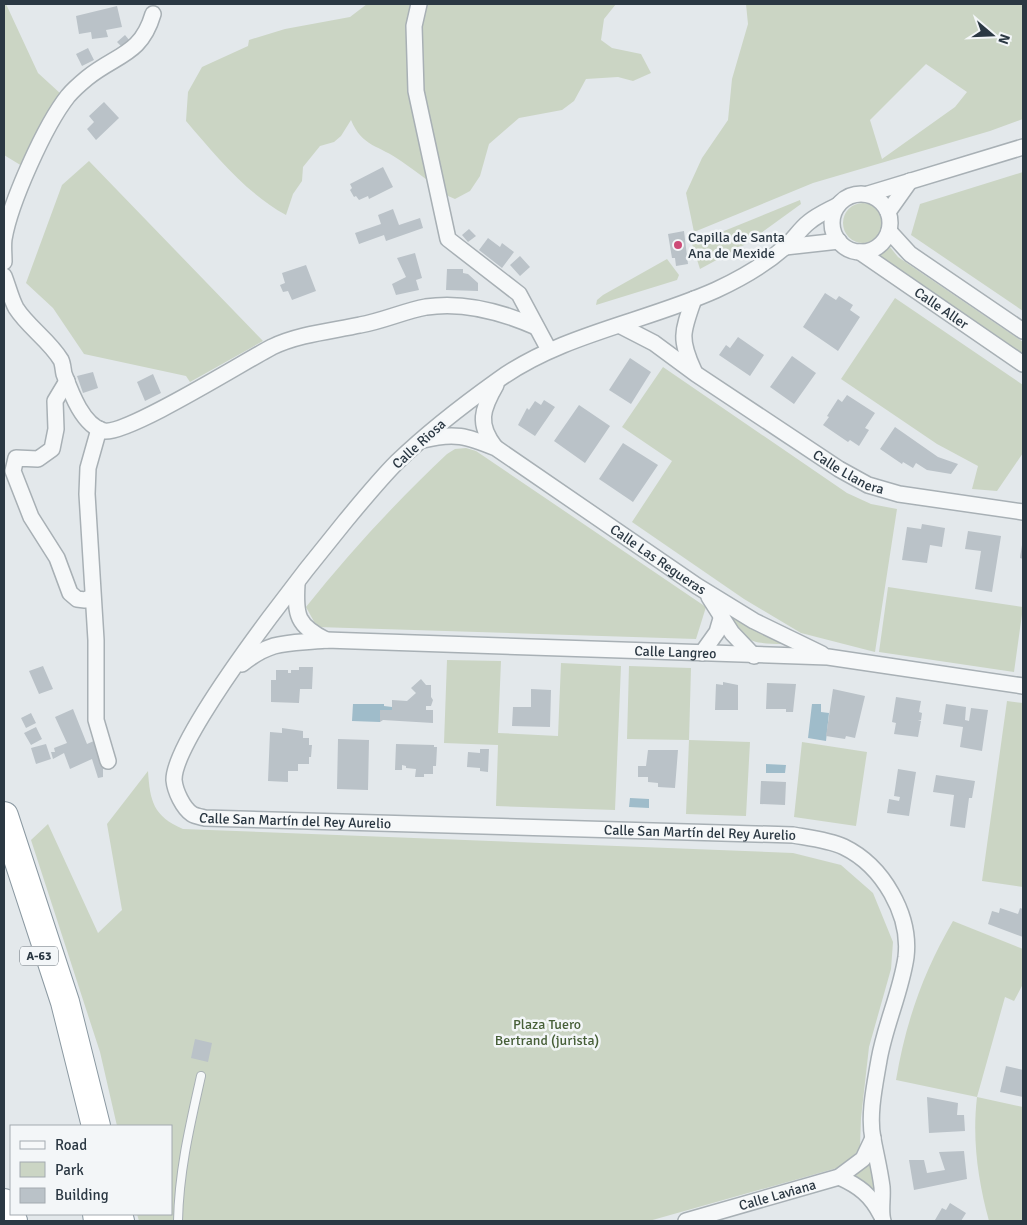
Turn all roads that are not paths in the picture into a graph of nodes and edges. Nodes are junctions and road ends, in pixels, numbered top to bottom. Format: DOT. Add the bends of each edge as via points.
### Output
graph roads {
  1 [pos="419,4"];
  2 [pos="153,14"];
  3 [pos="1023,147"];
  4 [pos="910,181"];
  5 [pos="868,194"];
  6 [pos="838,205"];
  7 [pos="888,212"];
  8 [pos="889,231"];
  9 [pos="839,242"];
  10 [pos="785,247"];
  11 [pos="860,252"];
  12 [pos="4,262"];
  13 [pos="4,276"];
  14 [pos="694,300"];
  15 [pos="621,326"];
  16 [pos="536,327"];
  17 [pos="1023,331"];
  18 [pos="548,350"];
  19 [pos="1023,364"];
  20 [pos="696,374"];
  21 [pos="500,378"];
  22 [pos="67,381"];
  23 [pos="99,429"];
  24 [pos="420,441"];
  25 [pos="496,448"];
  26 [pos="1023,512"];
  27 [pos="297,584"];
  28 [pos="697,586"];
  29 [pos="92,597"];
  30 [pos="722,615"];
  31 [pos="326,640"];
  32 [pos="702,653"];
  33 [pos="754,656"];
  34 [pos="828,657"];
  35 [pos="232,673"];
  36 [pos="1023,686"];
  37 [pos="108,761"];
  38 [pos="174,781"];
  39 [pos="4,816"];
  40 [pos="4,821"];
  41 [pos="201,1076"];
  42 [pos="81,1125"];
  43 [pos="96,1125"];
  44 [pos="873,1138"];
  45 [pos="839,1177"];
  46 [pos="4,1203"];
  47 [pos="882,1218"];
  48 [pos="12,1221"];
  49 [pos="178,1221"];
  50 [pos="686,1221"];
  1 -- 16 [label="street" via="414,26 416,91 448,239 519,294"];
  2 -- 12 [label="street" via="149,28 132,51 88,77 68,96 38,148 13,208 4,239"];
  3 -- 4 [label="street"];
  4 -- 5 [label="street"];
  4 -- 7 [label="street"];
  5 -- 6 [label="street" via="848,197"];
  5 -- 7 [label="street" via="880,201"];
  6 -- 9 [label="street" via="832,224"];
  6 -- 10 [label="street, Calle Riosa" via="809,221"];
  7 -- 8 [label="street"];
  8 -- 11 [label="street" via="879,246"];
  8 -- 17 [label="street, Calle Aller" via="910,254"];
  9 -- 10 [label="street, Calle Riosa"];
  9 -- 11 [label="street"];
  10 -- 14 [label="street, Calle Riosa" via="743,276"];
  11 -- 19 [label="street, Calle Aller"];
  13 -- 22 [label="street" via="16,308 61,361"];
  14 -- 15 [label="street, Calle Riosa"];
  14 -- 20 [label="street" via="684,327 684,348"];
  15 -- 18 [label="street, Calle Riosa"];
  15 -- 20 [label="street, Calle Llanera" via="654,343"];
  16 -- 18 [label="street"];
  16 -- 23 [label="street" via="483,309 426,307 273,347 205,387 128,424 106,431"];
  18 -- 21 [label="street, Calle Riosa"];
  20 -- 26 [label="street, Calle Llanera" via="840,470 868,485 899,494"];
  21 -- 24 [label="street, Calle Riosa"];
  21 -- 25 [label="street, Calle Las Regueras" via="488,398 482,423"];
  22 -- 23 [label="street" via="93,427"];
  22 -- 29 [label="street" via="55,401 56,429 52,450 38,459 16,458 13,471 32,517 57,558 70,593 77,599"];
  23 -- 29 [label="street" via="88,468 86,494"];
  24 -- 25 [label="street, Calle Las Regueras" via="459,434"];
  24 -- 27 [label="street, Calle Riosa" via="359,504"];
  25 -- 28 [label="street, Calle Las Regueras"];
  27 -- 31 [label="street" via="295,607 306,630"];
  27 -- 35 [label="street, Calle Riosa"];
  28 -- 30 [label="street" via="714,601"];
  28 -- 34 [label="street, Calle Las Regueras" via="754,621"];
  29 -- 37 [label="street" via="97,669 96,720"];
  30 -- 32 [label="street" via="717,632"];
  30 -- 33 [label="street" via="732,632"];
  31 -- 32 [label="street, Calle Langreo"];
  31 -- 35 [label="street, Calle Langreo" via="275,644 255,653"];
  32 -- 33 [label="street, Calle Langreo"];
  33 -- 34 [label="street, Calle Langreo"];
  34 -- 36 [label="street, Calle Langreo"];
  35 -- 38 [label="street, Calle Riosa" via="178,759"];
  38 -- 44 [label="street, Calle San Martín del Rey Aurelio" via="180,801 191,814 206,818 793,835 843,846 862,859 886,884 896,904 906,940 902,972 879,1062"];
  39 -- 43 [label="highway" via="65,1002"];
  40 -- 42 [label="highway, A-63" via="75,1091"];
  41 -- 49 [label="lane" via="183,1157"];
  44 -- 45 [label="street, Calle Laviana" via="862,1159"];
  44 -- 47 [label="street, Calle San Martín del Rey Aurelio" via="881,1176"];
  45 -- 47 [label="street" via="857,1184 874,1202"];
  45 -- 50 [label="street, Calle Laviana"];
  46 -- 48 [label="highway"];
}
